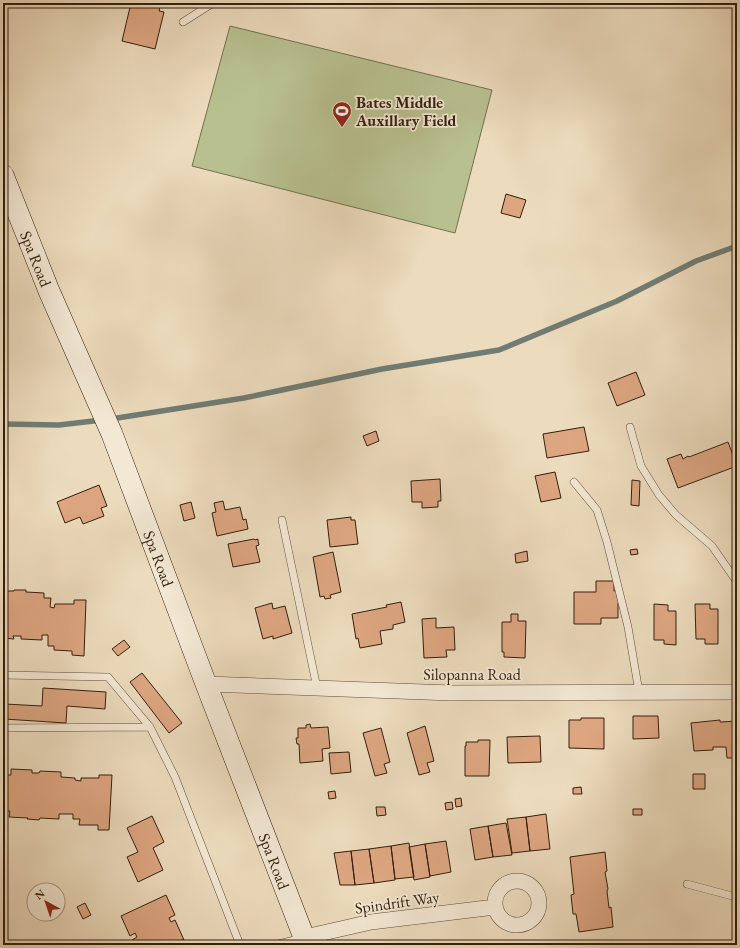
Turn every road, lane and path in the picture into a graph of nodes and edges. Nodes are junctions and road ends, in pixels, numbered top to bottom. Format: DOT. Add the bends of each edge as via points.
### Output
graph roads {
  1 [pos="213,3"];
  2 [pos="183,22"];
  3 [pos="3,175"];
  4 [pos="630,427"];
  5 [pos="574,482"];
  6 [pos="282,520"];
  7 [pos="737,582"];
  8 [pos="3,675"];
  9 [pos="206,684"];
  10 [pos="317,688"];
  11 [pos="639,692"];
  12 [pos="737,692"];
  13 [pos="150,727"];
  14 [pos="3,728"];
  15 [pos="687,884"];
  16 [pos="737,893"];
  17 [pos="495,907"];
  18 [pos="306,941"];
  19 [pos="240,945"];
  20 [pos="274,945"];
  1 -- 2 [label="lane"];
  3 -- 9 [label="main road, Spa Road" via="49,291 112,434"];
  4 -- 7 [label="lane" via="641,466 659,495 676,515 712,546"];
  5 -- 11 [label="lane" via="597,510 628,627"];
  6 -- 10 [label="lane"];
  8 -- 13 [label="lane" via="108,677"];
  9 -- 10 [label="street, Silopanna Road"];
  9 -- 18 [label="main road, Spa Road"];
  10 -- 11 [label="street, Silopanna Road" via="452,693"];
  11 -- 12 [label="street, Silopanna Road"];
  13 -- 14 [label="lane"];
  13 -- 19 [label="lane" via="175,777"];
  15 -- 16 [label="lane" via="736,897"];
  17 -- 18 [label="street, Spindrift Way" via="371,922"];
  18 -- 20 [label="lane"];
}
